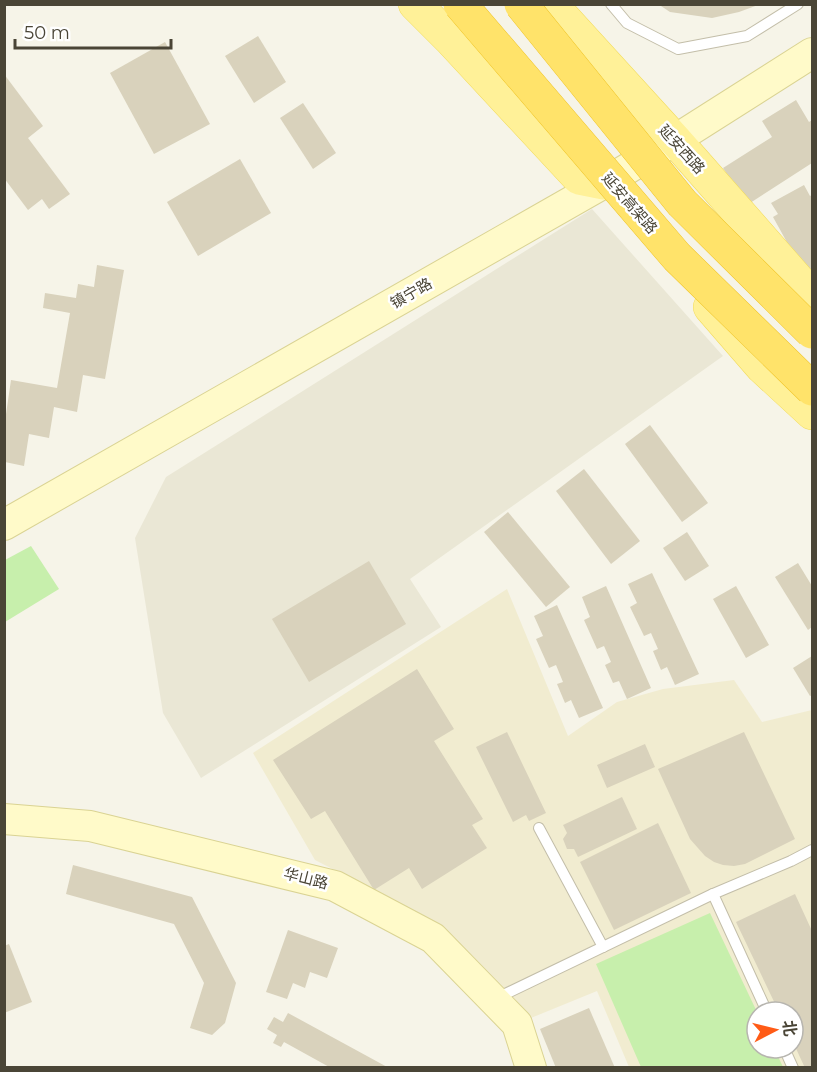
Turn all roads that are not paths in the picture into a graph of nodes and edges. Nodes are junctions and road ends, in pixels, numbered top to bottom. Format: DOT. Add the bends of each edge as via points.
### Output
graph roads {
  1 [pos="415,4"];
  2 [pos="458,4"];
  3 [pos="521,4"];
  4 [pos="551,4"];
  5 [pos="611,4"];
  6 [pos="798,4"];
  7 [pos="813,53"];
  8 [pos="675,140"];
  9 [pos="604,183"];
  10 [pos="813,296"];
  11 [pos="813,332"];
  12 [pos="813,389"];
  13 [pos="813,413"];
  14 [pos="4,525"];
  15 [pos="4,819"];
  16 [pos="539,828"];
  17 [pos="813,850"];
  18 [pos="713,894"];
  19 [pos="603,947"];
  20 [pos="494,1000"];
  21 [pos="762,1000"];
  22 [pos="531,1068"];
  1 -- 9 [label="main road" via="579,178"];
  2 -- 9 [label="main road"];
  2 -- 12 [label="highway, 延安高架路, bridge" via="676,257"];
  3 -- 11 [label="highway, bridge" via="682,203"];
  4 -- 8 [label="main road, 延安西路"];
  5 -- 6 [label="lane" via="627,24 678,49 747,36"];
  7 -- 8 [label="street, 镇宁路"];
  8 -- 9 [label="street, 镇宁路"];
  8 -- 10 [label="main road, 延安西路"];
  9 -- 13 [label="main road" via="762,367"];
  9 -- 14 [label="street, 镇宁路"];
  15 -- 20 [label="street, 华山路" via="90,826 336,885 433,938"];
  16 -- 19 [label="lane"];
  17 -- 18 [label="lane"];
  18 -- 19 [label="lane"];
  18 -- 21 [label="lane"];
  19 -- 20 [label="lane"];
  20 -- 22 [label="street, 华山路" via="517,1024"];
}
